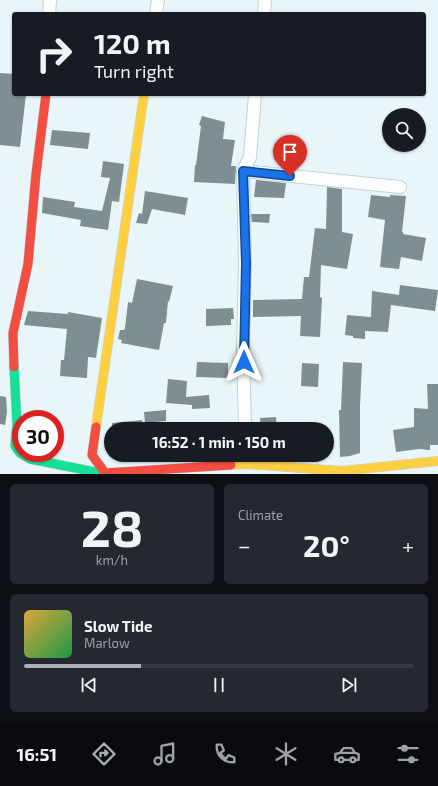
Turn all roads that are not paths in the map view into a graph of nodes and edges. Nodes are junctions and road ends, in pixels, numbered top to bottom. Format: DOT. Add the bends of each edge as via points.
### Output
graph roads {
  1 [pos="50,0"];
  2 [pos="158,0"];
  3 [pos="265,0"];
  4 [pos="49,12"];
  5 [pos="156,12"];
  6 [pos="264,12"];
  7 [pos="46,96"];
  8 [pos="144,96"];
  9 [pos="255,96"];
  10 [pos="243,171"];
  11 [pos="400,187"];
  12 [pos="245,422"];
  13 [pos="438,461"];
  14 [pos="218,462"];
  15 [pos="267,462"];
  16 [pos="342,473"];
  17 [pos="105,474"];
  1 -- 4 [label="street"];
  2 -- 5 [label="street"];
  3 -- 6 [label="street"];
  7 -- 17 [label="street" via="28,264 13,333 17,425 15,449 21,456 30,459"];
  8 -- 17 [label="street" via="92,456"];
  9 -- 10 [label="street" via="250,157"];
  10 -- 11 [label="street"];
  10 -- 12 [label="street" via="246,263 243,348"];
  13 -- 16 [label="street"];
  14 -- 17 [label="street"];
  15 -- 16 [label="street"];
}
